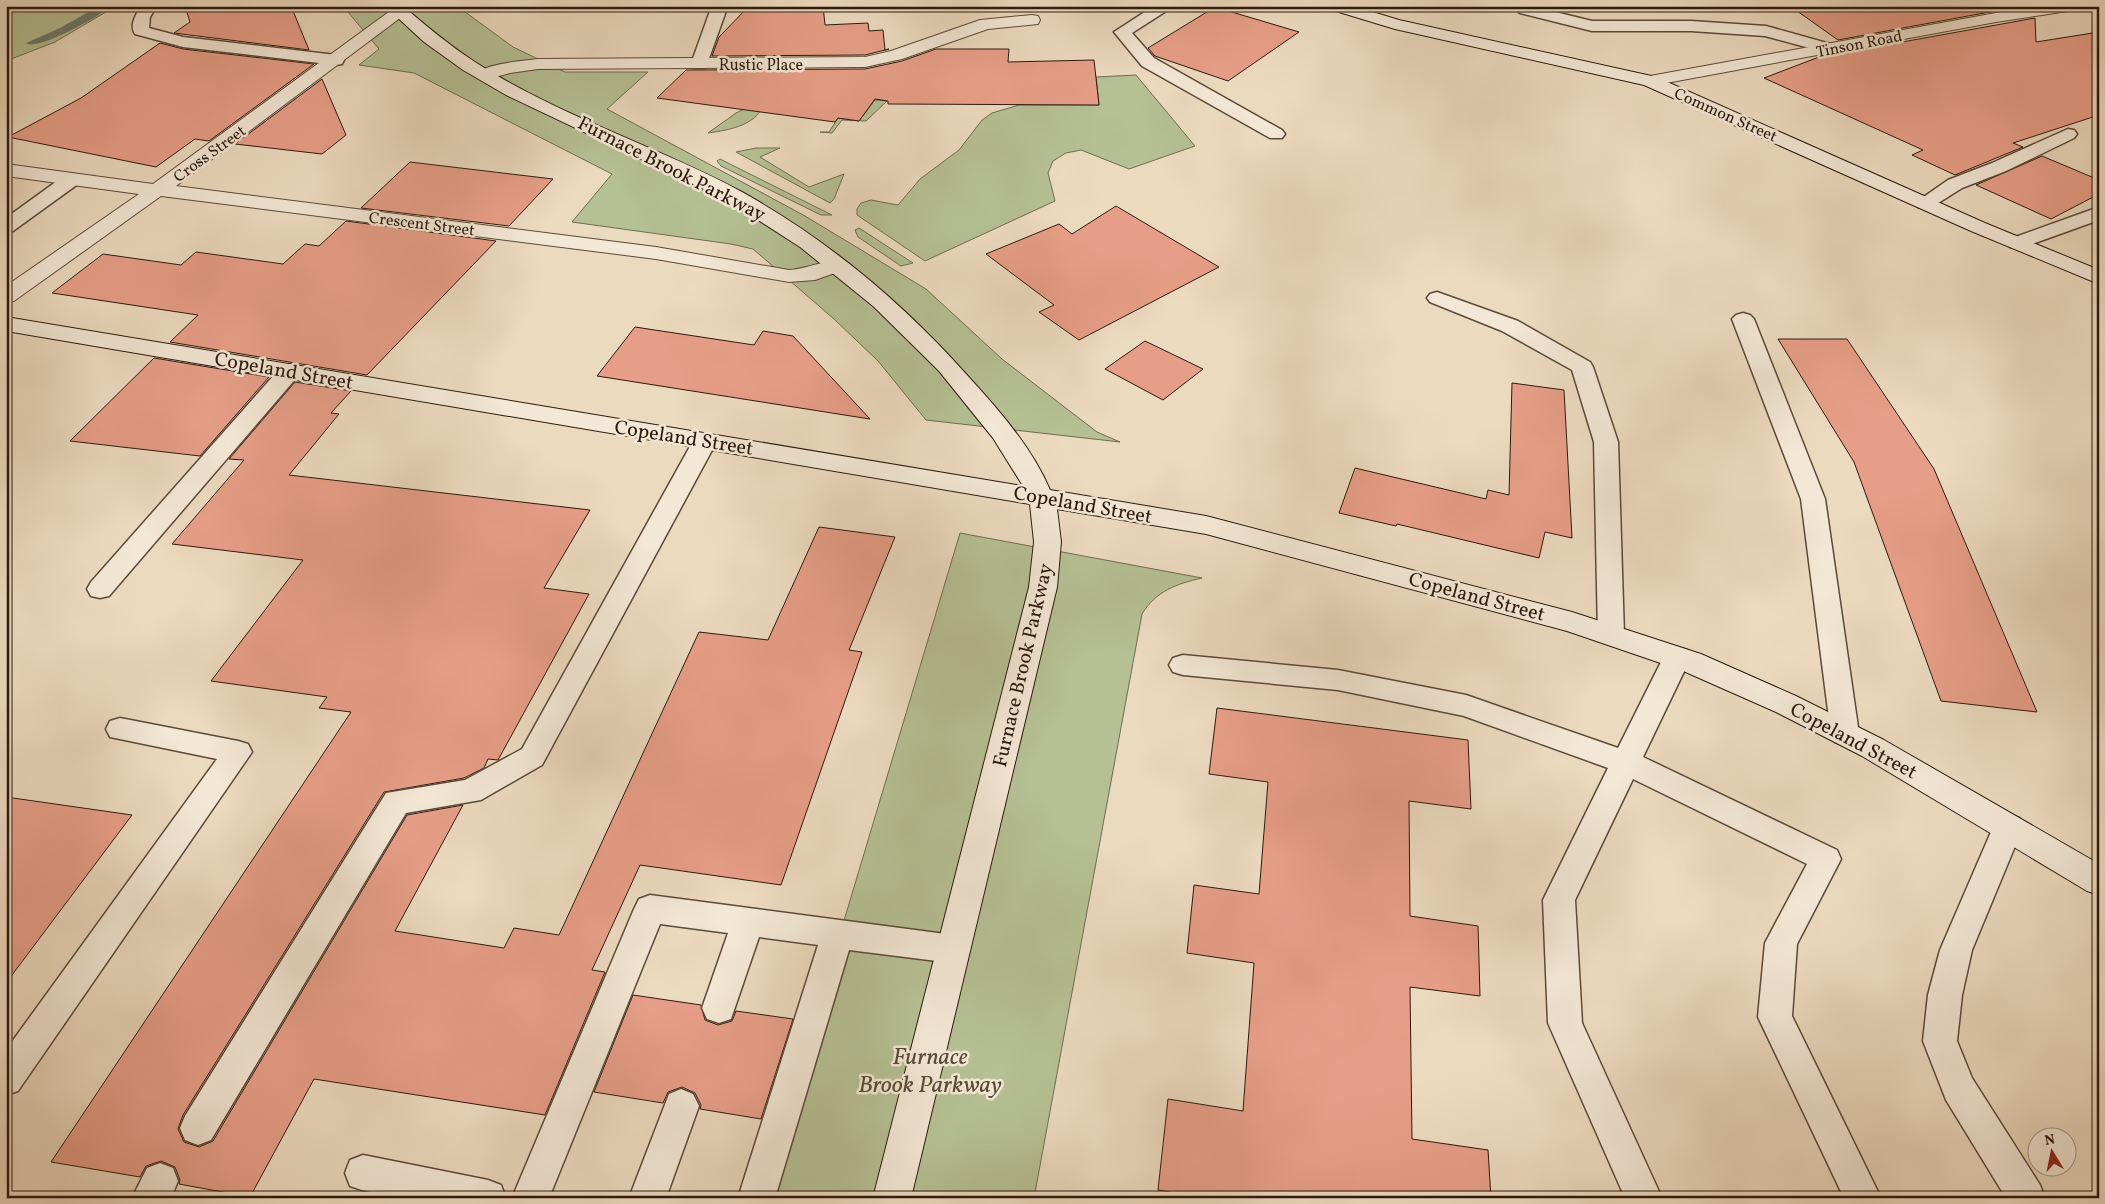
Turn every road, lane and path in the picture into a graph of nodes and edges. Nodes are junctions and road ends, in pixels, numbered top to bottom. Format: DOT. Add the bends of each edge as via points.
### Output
graph roads {
  1 [pos="149,6"];
  2 [pos="1166,6"];
  3 [pos="1335,6"];
  4 [pos="1520,6"];
  5 [pos="1972,6"];
  6 [pos="2068,6"];
  7 [pos="400,8"];
  8 [pos="718,10"];
  9 [pos="1996,17"];
  10 [pos="1032,20"];
  11 [pos="1828,48"];
  12 [pos="336,60"];
  13 [pos="699,64"];
  14 [pos="485,75"];
  15 [pos="1650,81"];
  16 [pos="1276,134"];
  17 [pos="2068,134"];
  18 [pos="6,170"];
  19 [pos="71,180"];
  20 [pos="157,191"];
  21 [pos="1925,203"];
  22 [pos="2099,213"];
  23 [pos="6,227"];
  24 [pos="2017,243"];
  25 [pos="836,266"];
  26 [pos="2099,278"];
  27 [pos="6,296"];
  28 [pos="1437,298"];
  29 [pos="1743,319"];
  30 [pos="6,324"];
  31 [pos="290,371"];
  32 [pos="705,441"];
  33 [pos="1041,496"];
  34 [pos="100,589"];
  35 [pos="1611,635"];
  36 [pos="1677,657"];
  37 [pos="1183,665"];
  38 [pos="120,729"];
  39 [pos="1845,734"];
  40 [pos="1625,762"];
  41 [pos="2008,827"];
  42 [pos="2099,881"];
  43 [pos="748,922"];
  44 [pos="838,934"];
  45 [pos="953,949"];
  46 [pos="718,1008"];
  47 [pos="6,1080"];
  48 [pos="681,1106"];
  49 [pos="198,1128"];
  50 [pos="362,1173"];
  51 [pos="488,1198"];
  52 [pos="530,1198"];
  53 [pos="647,1198"];
  54 [pos="756,1198"];
  55 [pos="892,1198"];
  56 [pos="1644,1198"];
  57 [pos="1863,1198"];
  58 [pos="2027,1198"];
  1 -- 12 [label="lane" via="142,16 141,31 183,42"];
  2 -- 16 [label="lane" via="1122,32 1148,62"];
  3 -- 15 [label="street, Common Street" via="1395,24"];
  4 -- 11 [label="lane" via="1592,26 1691,26 1766,31"];
  5 -- 9 [label="street"];
  6 -- 9 [label="street, Tinson Road"];
  7 -- 12 [label="street, Cross Street"];
  7 -- 14 [label="street, Furnace Brook Parkway" via="448,51"];
  8 -- 13 [label="lane"];
  9 -- 11 [label="street, Tinson Road"];
  10 -- 13 [label="street, Rustic Place" via="986,24 896,56 866,62"];
  11 -- 15 [label="street, Tinson Road"];
  12 -- 20 [label="street, Cross Street"];
  13 -- 14 [label="street, Rustic Place" via="538,64"];
  14 -- 25 [label="street, Furnace Brook Parkway" via="736,197 783,226"];
  15 -- 21 [label="street, Common Street"];
  17 -- 21 [label="lane" via="1999,168 1955,184"];
  18 -- 19 [label="street, Crescent Street"];
  19 -- 20 [label="street, Crescent Street"];
  19 -- 23 [label="lane"];
  20 -- 25 [label="street, Crescent Street" via="656,253 789,276"];
  20 -- 27 [label="street, Cross Street"];
  21 -- 24 [label="street, Common Street"];
  22 -- 24 [label="lane"];
  24 -- 26 [label="street, Common Street"];
  25 -- 33 [label="street, Furnace Brook Parkway" via="904,324 948,368 1018,454"];
  28 -- 35 [label="lane" via="1510,326 1582,367 1606,442"];
  29 -- 39 [label="lane" via="1813,499"];
  30 -- 31 [label="street, Copeland Street"];
  31 -- 32 [label="street, Copeland Street"];
  31 -- 34 [label="lane"];
  32 -- 33 [label="street, Copeland Street"];
  32 -- 49 [label="lane" via="532,757 471,791 398,802"];
  33 -- 35 [label="street, Copeland Street" via="1248,534"];
  33 -- 45 [label="street, Furnace Brook Parkway" via="1048,536 1043,587"];
  35 -- 36 [label="street, Copeland Street"];
  36 -- 39 [label="street, Copeland Street" via="1786,704"];
  36 -- 40 [label="lane"];
  37 -- 40 [label="lane" via="1338,680 1466,706"];
  38 -- 47 [label="lane" via="238,752"];
  39 -- 41 [label="street, Copeland Street"];
  40 -- 56 [label="lane" via="1560,900 1560,910 1565,1023"];
  40 -- 57 [label="lane" via="1826,859 1781,943 1775,1017"];
  41 -- 42 [label="street, Copeland Street"];
  41 -- 58 [label="lane" via="1956,950 1945,995 1940,1041 1958,1088"];
  43 -- 44 [label="lane"];
  43 -- 46 [label="lane"];
  43 -- 52 [label="lane" via="650,909"];
  44 -- 45 [label="lane"];
  44 -- 54 [label="lane"];
  45 -- 55 [label="street, Furnace Brook Parkway"];
  48 -- 53 [label="lane"];
  50 -- 51 [label="lane"];
}
